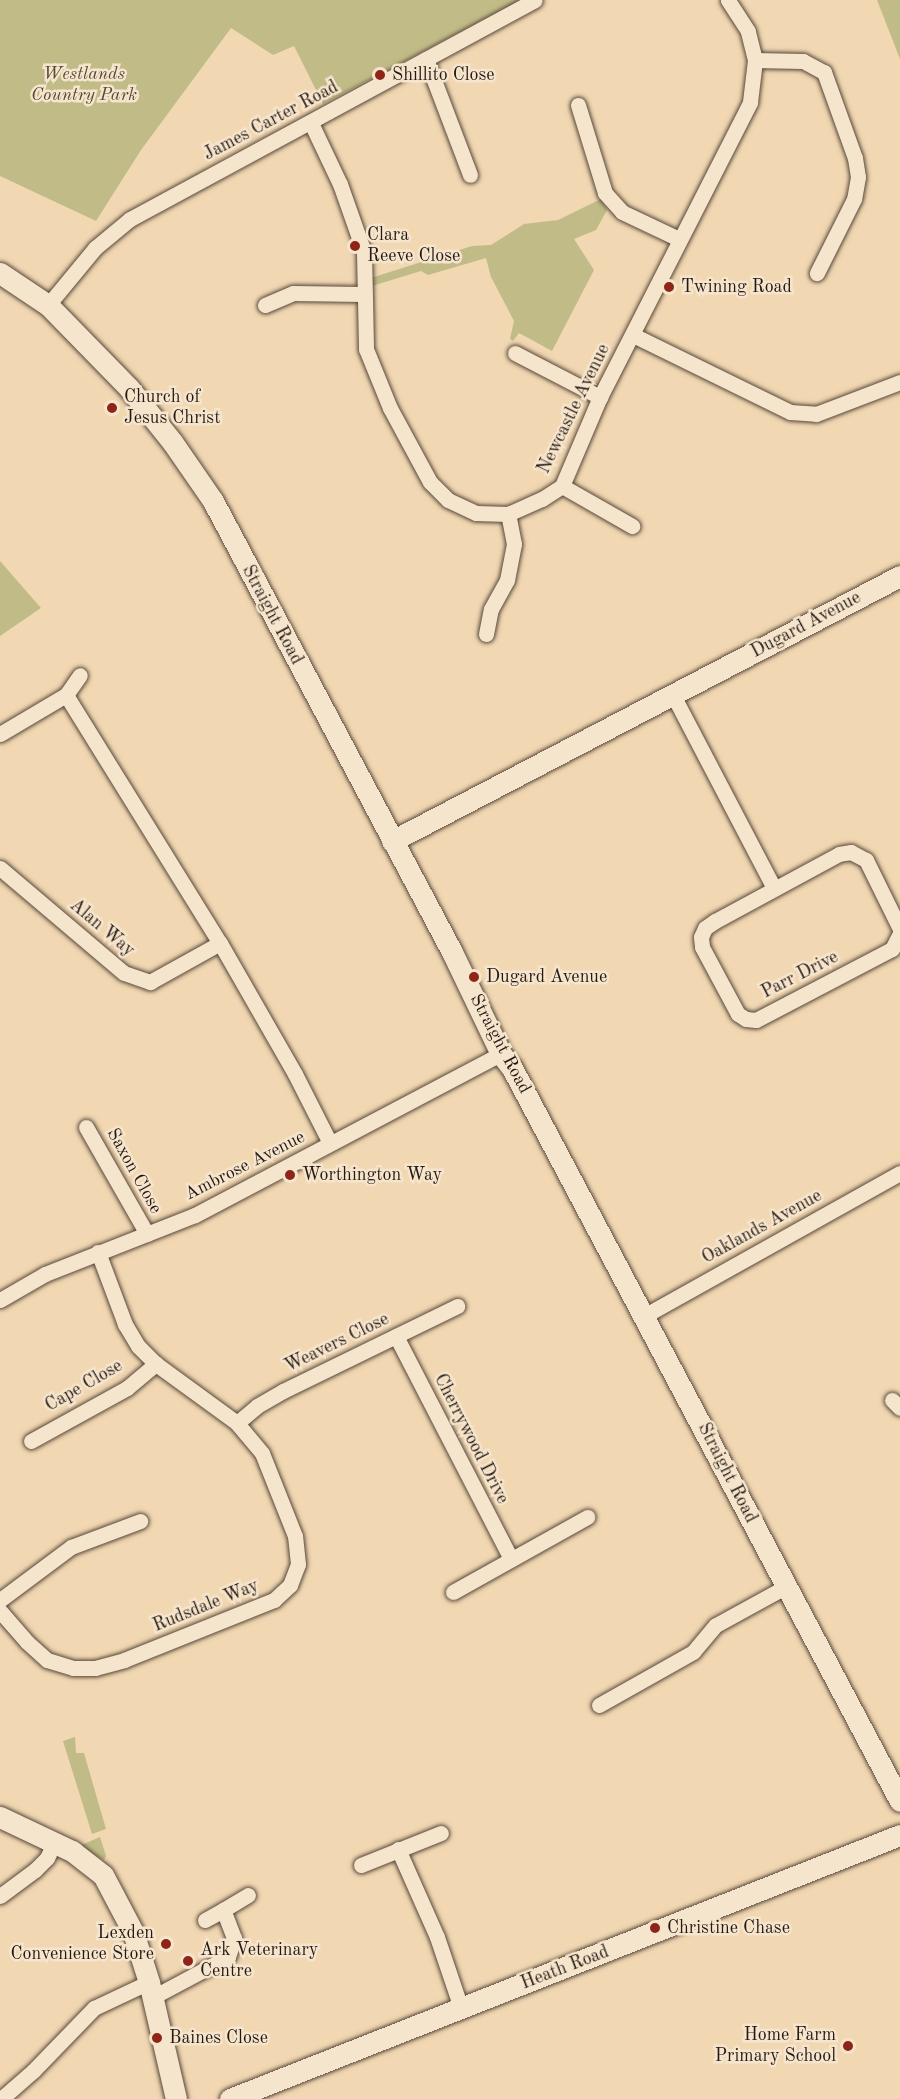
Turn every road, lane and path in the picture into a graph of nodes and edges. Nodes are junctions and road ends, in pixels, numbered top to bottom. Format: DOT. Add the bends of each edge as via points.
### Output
graph roads {
  1 [pos="535,0"];
  2 [pos="728,0"];
  3 [pos="426,59"];
  4 [pos="755,60"];
  5 [pos="578,105"];
  6 [pos="311,123"];
  7 [pos="470,175"];
  8 [pos="679,239"];
  9 [pos="0,273"];
  10 [pos="817,273"];
  11 [pos="363,294"];
  12 [pos="48,304"];
  13 [pos="265,305"];
  14 [pos="633,335"];
  15 [pos="515,353"];
  16 [pos="900,382"];
  17 [pos="600,397"];
  18 [pos="562,486"];
  19 [pos="507,514"];
  20 [pos="632,526"];
  21 [pos="900,576"];
  22 [pos="486,634"];
  23 [pos="80,675"];
  24 [pos="673,694"];
  25 [pos="66,695"];
  26 [pos="0,735"];
  27 [pos="392,841"];
  28 [pos="0,868"];
  29 [pos="774,888"];
  30 [pos="900,931"];
  31 [pos="220,943"];
  32 [pos="501,1054"];
  33 [pos="86,1128"];
  34 [pos="330,1143"];
  35 [pos="900,1173"];
  36 [pos="147,1234"];
  37 [pos="98,1252"];
  38 [pos="0,1300"];
  39 [pos="457,1306"];
  40 [pos="644,1316"];
  41 [pos="396,1336"];
  42 [pos="156,1364"];
  43 [pos="237,1423"];
  44 [pos="30,1441"];
  45 [pos="587,1517"];
  46 [pos="140,1521"];
  47 [pos="511,1559"];
  48 [pos="787,1586"];
  49 [pos="453,1592"];
  50 [pos="0,1600"];
  51 [pos="0,1611"];
  52 [pos="599,1705"];
  53 [pos="900,1801"];
  54 [pos="0,1817"];
  55 [pos="441,1833"];
  56 [pos="900,1836"];
  57 [pos="54,1843"];
  58 [pos="398,1849"];
  59 [pos="361,1865"];
  60 [pos="248,1895"];
  61 [pos="0,1896"];
  62 [pos="224,1910"];
  63 [pos="205,1920"];
  64 [pos="151,1989"];
  65 [pos="461,2008"];
  66 [pos="1,2099"];
  67 [pos="176,2099"];
  68 [pos="231,2099"];
  1 -- 3 [label="street, James Carter Road"];
  2 -- 4 [label="street, Newcastle Avenue" via="747,31"];
  3 -- 6 [label="street, James Carter Road"];
  3 -- 7 [label="street"];
  4 -- 8 [label="street, Newcastle Avenue" via="750,102"];
  4 -- 10 [label="street" via="803,61 824,72 855,158 858,177 854,199"];
  5 -- 8 [label="street" via="605,193 622,212"];
  6 -- 11 [label="street, Newcastle Avenue" via="340,184 364,252"];
  6 -- 12 [label="street, James Carter Road" via="130,219 95,248"];
  8 -- 14 [label="street, Newcastle Avenue"];
  9 -- 12 [label="street, Straight Road"];
  11 -- 13 [label="street" via="293,293"];
  11 -- 19 [label="street, Newcastle Avenue" via="366,349 390,408 429,482 448,500 476,513"];
  12 -- 27 [label="street, Straight Road" via="129,388 213,501"];
  14 -- 16 [label="street" via="790,412 816,414"];
  14 -- 17 [label="street, Newcastle Avenue"];
  15 -- 17 [label="street"];
  17 -- 18 [label="street, Newcastle Avenue"];
  18 -- 19 [label="street, Newcastle Avenue"];
  18 -- 20 [label="street"];
  19 -- 22 [label="street" via="514,544 507,579 491,609"];
  21 -- 24 [label="street, Dugard Avenue"];
  23 -- 25 [label="street"];
  24 -- 27 [label="street, Dugard Avenue"];
  24 -- 29 [label="street"];
  25 -- 26 [label="street"];
  25 -- 31 [label="street"];
  27 -- 32 [label="street, Straight Road"];
  28 -- 31 [label="street, Alan Way" via="124,973 150,982"];
  29 -- 30 [label="street, Parr Drive" via="839,854 859,855 866,860"];
  29 -- 30 [label="street, Parr Drive" via="715,921 701,937 702,947 738,1014 746,1019 756,1020 892,949"];
  31 -- 34 [label="street"];
  32 -- 34 [label="street, Ambrose Avenue"];
  32 -- 40 [label="street, Straight Road"];
  33 -- 36 [label="street, Saxon Close"];
  34 -- 36 [label="street, Ambrose Avenue" via="195,1215"];
  35 -- 40 [label="street, Oaklands Avenue"];
  36 -- 37 [label="street, Ambrose Avenue"];
  37 -- 38 [label="street, Ambrose Avenue" via="45,1274"];
  37 -- 42 [label="street, Rudsdale Way" via="124,1324"];
  39 -- 41 [label="street, Weavers Close"];
  40 -- 48 [label="street, Straight Road"];
  41 -- 43 [label="street, Weavers Close" via="284,1391"];
  41 -- 47 [label="street, Cherrywood Drive"];
  42 -- 43 [label="street, Rudsdale Way"];
  42 -- 44 [label="street, Cape Close" via="127,1388"];
  43 -- 51 [label="street, Rudsdale Way" via="262,1454 299,1552 290,1585 274,1600 95,1668 73,1668 47,1660"];
  45 -- 47 [label="street"];
  46 -- 50 [label="street" via="71,1547"];
  47 -- 49 [label="street"];
  48 -- 52 [label="street" via="716,1625 693,1652"];
  48 -- 53 [label="street, Straight Road"];
  54 -- 57 [label="street"];
  55 -- 58 [label="street"];
  56 -- 65 [label="street, Heath Road"];
  57 -- 61 [label="street" via="35,1870"];
  57 -- 64 [label="street" via="72,1851 103,1875 133,1932"];
  58 -- 59 [label="street"];
  58 -- 65 [label="street" via="437,1937"];
  60 -- 62 [label="street"];
  62 -- 63 [label="street"];
  62 -- 64 [label="street" via="234,1938 228,1957"];
  64 -- 66 [label="street" via="94,2008"];
  64 -- 67 [label="street"];
  65 -- 68 [label="street, Heath Road"];
}
